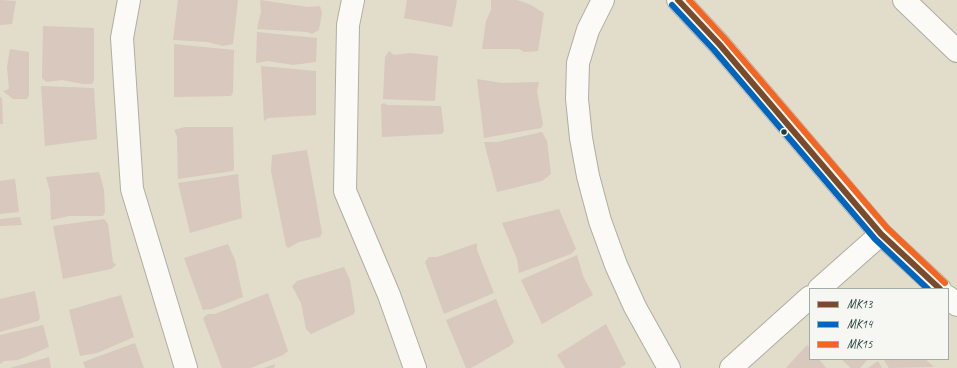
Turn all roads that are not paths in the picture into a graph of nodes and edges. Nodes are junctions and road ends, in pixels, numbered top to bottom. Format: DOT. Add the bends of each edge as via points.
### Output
graph roads {
  1 [pos="129,0"];
  2 [pos="353,0"];
  3 [pos="603,0"];
  4 [pos="678,0"];
  5 [pos="904,0"];
  6 [pos="957,51"];
  7 [pos="881,234"];
  8 [pos="820,288"];
  9 [pos="939,288"];
  10 [pos="949,297"];
  11 [pos="809,298"];
  12 [pos="957,305"];
  13 [pos="186,368"];
  14 [pos="415,368"];
  15 [pos="669,368"];
  16 [pos="731,368"];
  1 -- 13 [label="street" via="122,38 132,189"];
  2 -- 14 [label="street" via="348,25 345,191 389,295"];
  3 -- 15 [label="street" via="588,30 578,63 577,99 581,138 600,221 616,265 635,307"];
  4 -- 7 [label="street" via="720,45"];
  5 -- 6 [label="street"];
  7 -- 8 [label="street"];
  7 -- 9 [label="street"];
  10 -- 12 [label="street"];
  11 -- 16 [label="street"];
}
